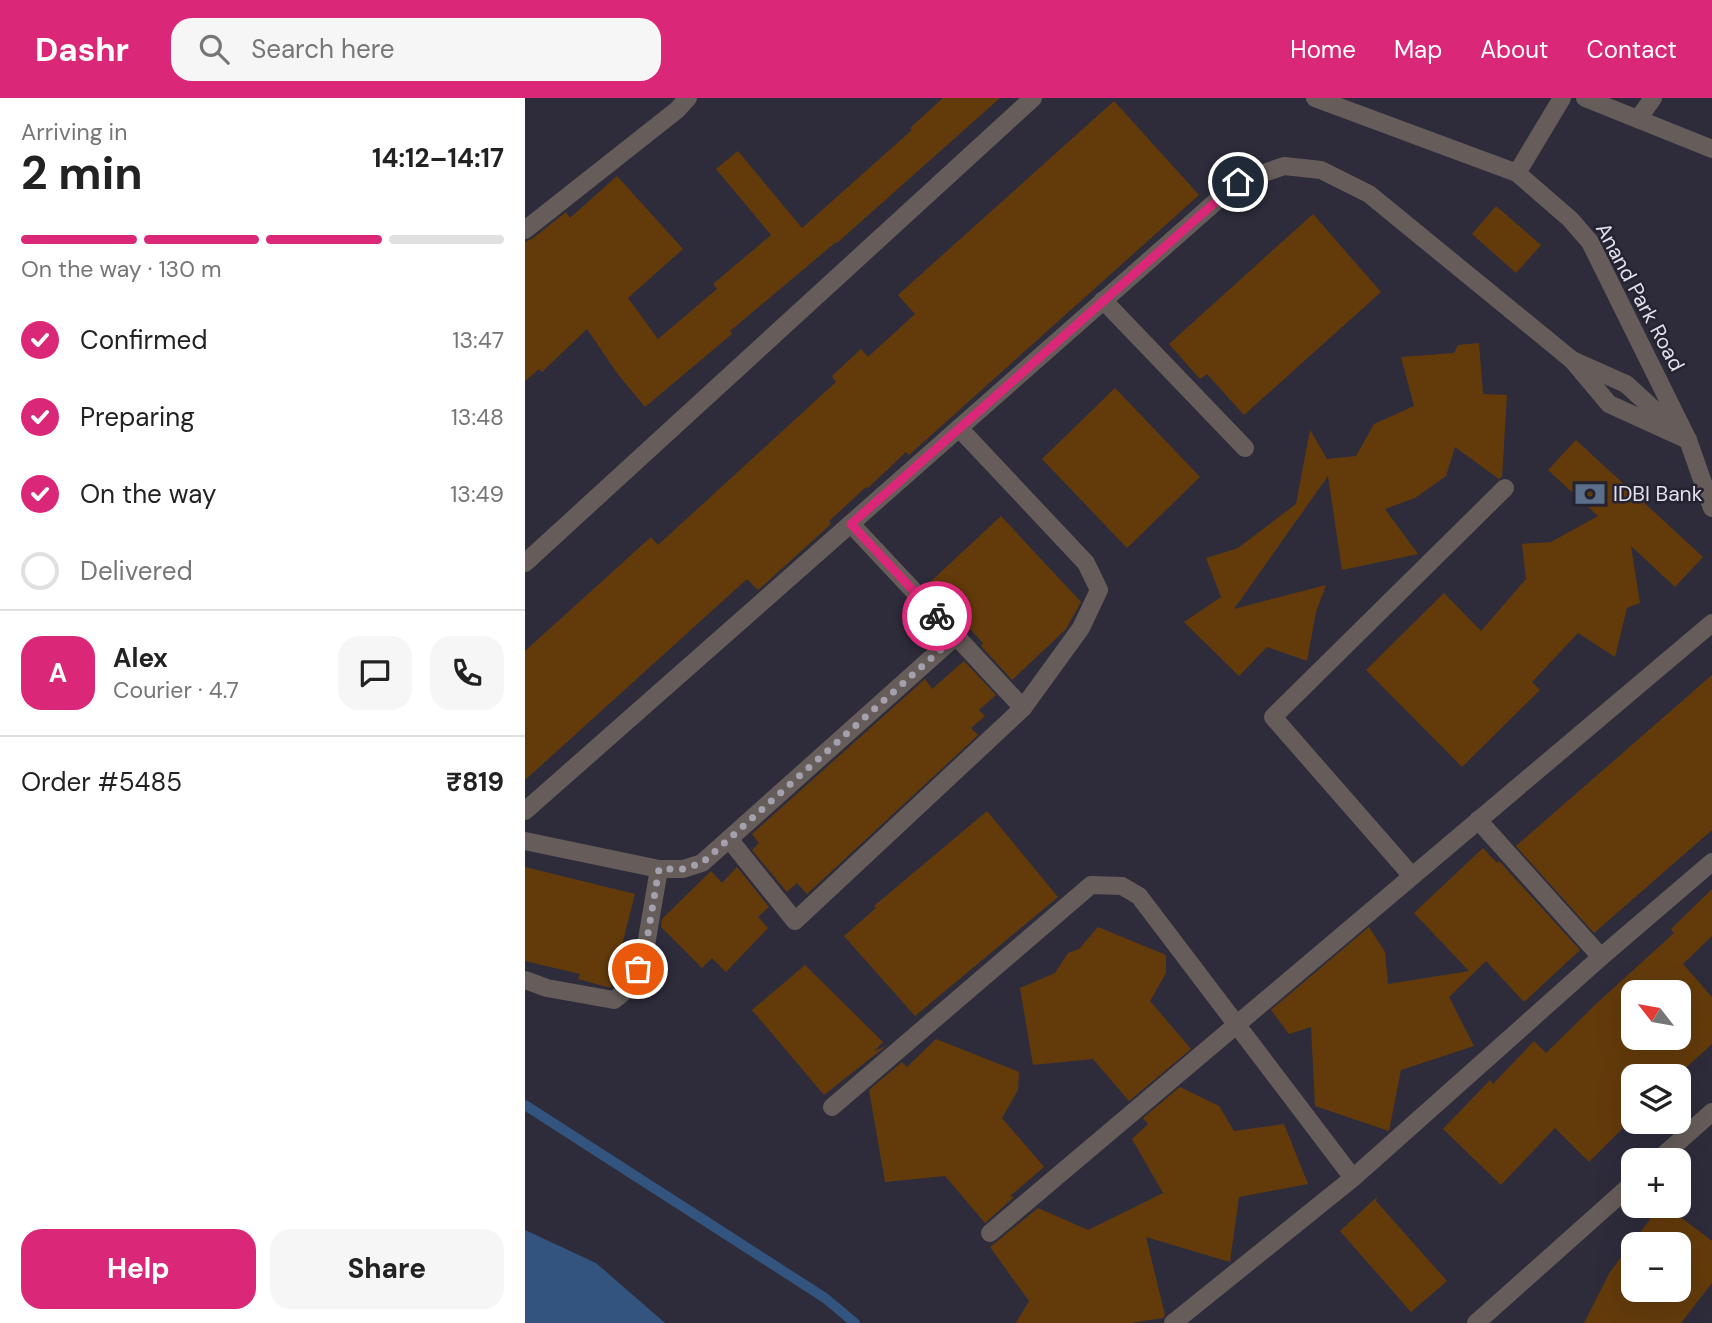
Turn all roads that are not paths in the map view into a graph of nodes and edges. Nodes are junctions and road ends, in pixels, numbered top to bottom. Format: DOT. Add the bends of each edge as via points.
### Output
graph roads {
  1 [pos="688,98"];
  2 [pos="1033,98"];
  3 [pos="1315,98"];
  4 [pos="1562,98"];
  5 [pos="1585,98"];
  6 [pos="1653,98"];
  7 [pos="1638,119"];
  8 [pos="1712,149"];
  9 [pos="1517,173"];
  10 [pos="525,230"];
  11 [pos="1103,300"];
  12 [pos="1572,360"];
  13 [pos="959,428"];
  14 [pos="1688,440"];
  15 [pos="1245,448"];
  16 [pos="1505,488"];
  17 [pos="1712,508"];
  18 [pos="851,524"];
  19 [pos="525,563"];
  20 [pos="1712,623"];
  21 [pos="956,636"];
  22 [pos="1023,708"];
  23 [pos="525,811"];
  24 [pos="1478,820"];
  25 [pos="729,839"];
  26 [pos="525,841"];
  27 [pos="1712,862"];
  28 [pos="659,869"];
  29 [pos="1412,876"];
  30 [pos="1601,957"];
  31 [pos="525,980"];
  32 [pos="1236,1025"];
  33 [pos="832,1107"];
  34 [pos="1712,1112"];
  35 [pos="1672,1148"];
  36 [pos="1353,1178"];
  37 [pos="1621,1194"];
  38 [pos="990,1233"];
  39 [pos="1173,1323"];
  40 [pos="1476,1323"];
  1 -- 10 [label="street"];
  2 -- 19 [label="street"];
  3 -- 9 [label="street, Anand Park Road"];
  4 -- 9 [label="street"];
  5 -- 7 [label="street"];
  6 -- 7 [label="street"];
  7 -- 8 [label="street"];
  9 -- 14 [label="street, Anand Park Road" via="1590,242"];
  11 -- 12 [label="street" via="1238,182 1284,166 1321,170 1369,194"];
  11 -- 13 [label="street"];
  11 -- 15 [label="street"];
  12 -- 14 [label="street" via="1626,384"];
  12 -- 14 [label="street" via="1609,404"];
  13 -- 18 [label="street"];
  13 -- 22 [label="street" via="1086,563 1099,590 1081,628"];
  14 -- 17 [label="street, Anand Park Road"];
  16 -- 29 [label="street" via="1273,717"];
  18 -- 21 [label="street"];
  18 -- 23 [label="street"];
  20 -- 24 [label="street"];
  21 -- 22 [label="street"];
  21 -- 25 [label="street"];
  22 -- 25 [label="street" via="795,921"];
  24 -- 29 [label="street"];
  24 -- 30 [label="street"];
  25 -- 28 [label="street" via="702,863"];
  26 -- 28 [label="street"];
  27 -- 30 [label="street"];
  28 -- 31 [label="street" via="645,951 631,986 614,1000"];
  29 -- 32 [label="street"];
  30 -- 36 [label="street"];
  32 -- 33 [label="street" via="1139,896 1122,886 1091,885"];
  32 -- 36 [label="street"];
  32 -- 38 [label="street"];
  34 -- 35 [label="street"];
  36 -- 39 [label="street"];
  37 -- 40 [label="street"];
}
